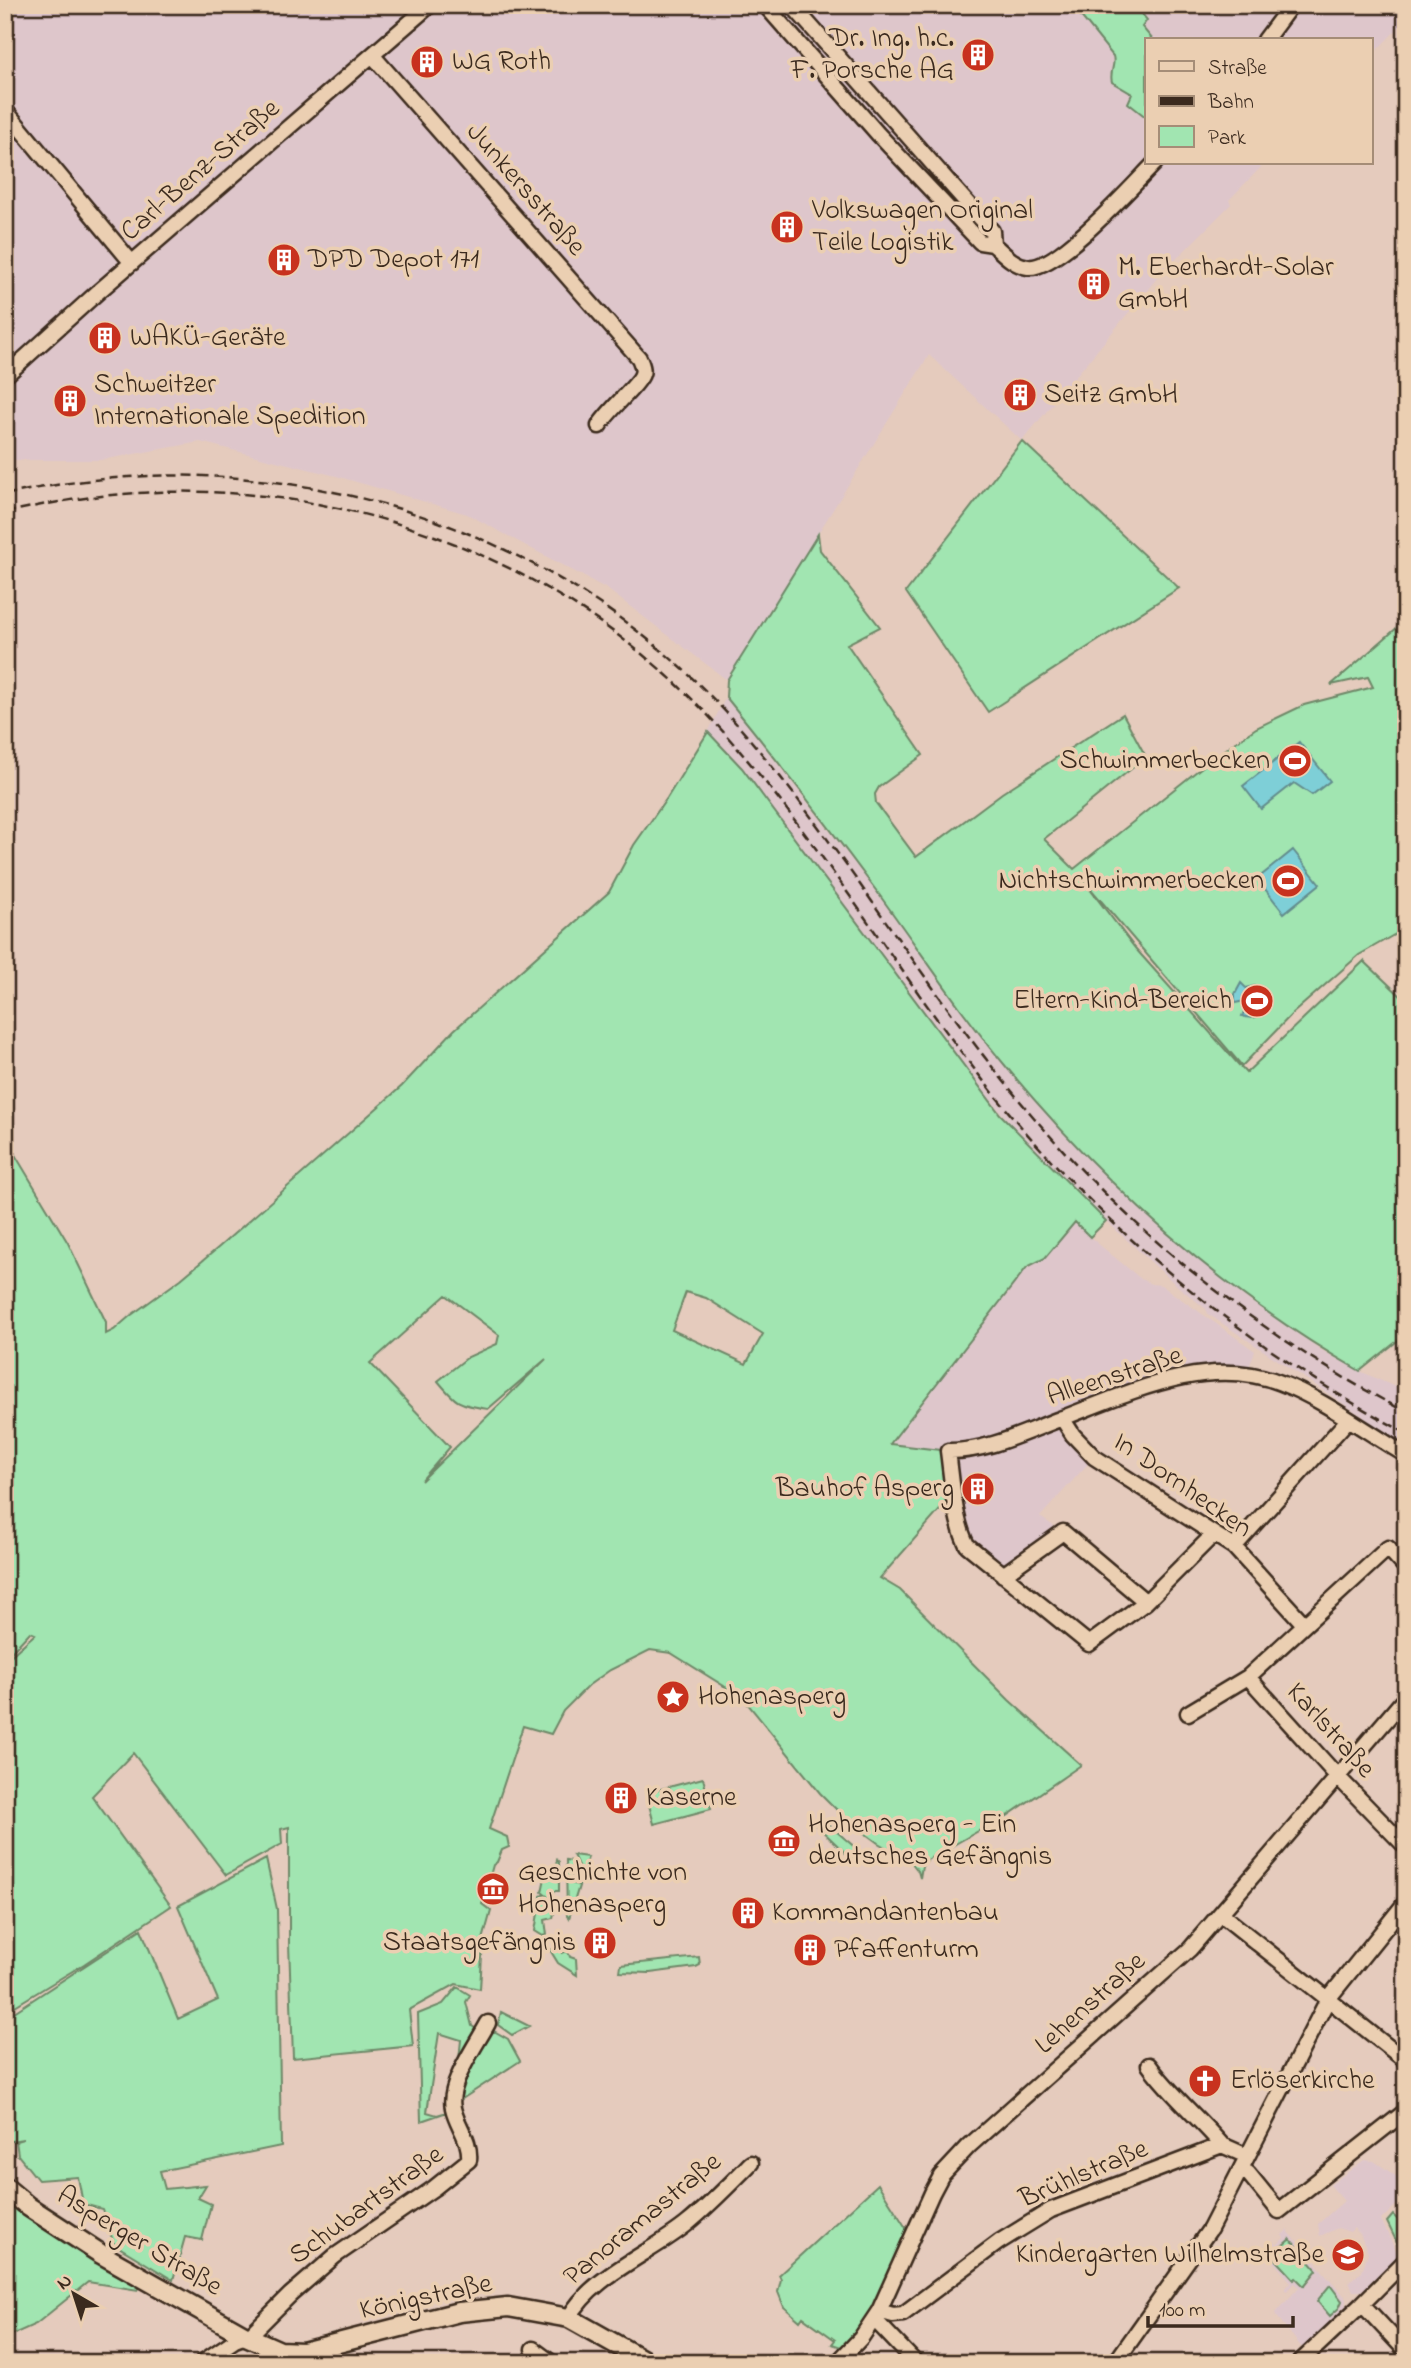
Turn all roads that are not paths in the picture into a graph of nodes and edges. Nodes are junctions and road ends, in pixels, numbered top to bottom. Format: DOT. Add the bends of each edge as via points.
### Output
graph roads {
  1 [pos="430,5"];
  2 [pos="765,5"];
  3 [pos="792,5"];
  4 [pos="1291,5"];
  5 [pos="1266,38"];
  6 [pos="373,56"];
  7 [pos="874,98"];
  8 [pos="5,110"];
  9 [pos="858,112"];
  10 [pos="1154,164"];
  11 [pos="993,244"];
  12 [pos="132,263"];
  13 [pos="5,376"];
  14 [pos="599,426"];
  15 [pos="1062,1419"];
  16 [pos="1348,1420"];
  17 [pos="1406,1455"];
  18 [pos="1214,1534"];
  19 [pos="1234,1547"];
  20 [pos="1406,1568"];
  21 [pos="1003,1575"];
  22 [pos="1146,1602"];
  23 [pos="1304,1624"];
  24 [pos="1248,1677"];
  25 [pos="1406,1697"];
  26 [pos="1188,1713"];
  27 [pos="1337,1776"];
  28 [pos="1406,1847"];
  29 [pos="1406,1902"];
  30 [pos="1222,1914"];
  31 [pos="1328,1999"];
  32 [pos="488,2023"];
  33 [pos="1406,2061"];
  34 [pos="1149,2065"];
  35 [pos="1406,2111"];
  36 [pos="1223,2146"];
  37 [pos="1247,2156"];
  38 [pos="751,2163"];
  39 [pos="1239,2172"];
  40 [pos="5,2187"];
  41 [pos="1406,2260"];
  42 [pos="1362,2304"];
  43 [pos="876,2315"];
  44 [pos="569,2318"];
  45 [pos="247,2337"];
  46 [pos="533,2349"];
  47 [pos="1406,2351"];
  48 [pos="642,2361"];
  49 [pos="201,2363"];
  50 [pos="552,2363"];
  51 [pos="837,2363"];
  52 [pos="916,2363"];
  53 [pos="1115,2363"];
  54 [pos="1299,2363"];
  1 -- 6 [label="street, Carl-Benz-Straße"];
  2 -- 9 [label="street"];
  3 -- 7 [label="street"];
  4 -- 5 [label="street"];
  6 -- 12 [label="street, Carl-Benz-Straße"];
  6 -- 14 [label="street, Junkersstraße" via="639,358 643,367 639,381"];
  7 -- 9 [label="street"];
  7 -- 11 [label="street" via="992,231"];
  8 -- 12 [label="street"];
  9 -- 11 [label="street" via="981,242"];
  10 -- 11 [label="street" via="1051,260 1031,268 1015,264"];
  12 -- 13 [label="street, Carl-Benz-Straße"];
  15 -- 16 [label="street, Alleenstraße" via="1165,1380 1247,1373 1282,1383"];
  15 -- 18 [label="street, In Dornhecken" via="1094,1457"];
  15 -- 21 [label="street, Alleenstraße" via="964,1452 948,1451 965,1541"];
  16 -- 17 [label="street, Alleenstraße"];
  16 -- 19 [label="street"];
  18 -- 19 [label="street, In Dornhecken"];
  18 -- 22 [label="street"];
  19 -- 23 [label="street, In Dornhecken"];
  20 -- 23 [label="street" via="1388,1548"];
  21 -- 22 [label="street" via="1089,1644"];
  21 -- 22 [label="street" via="1063,1532"];
  23 -- 24 [label="street"];
  24 -- 26 [label="street"];
  24 -- 27 [label="street, Karlstraße"];
  25 -- 27 [label="street, Lehenstraße"];
  27 -- 28 [label="street, Karlstraße"];
  27 -- 30 [label="street, Lehenstraße"];
  29 -- 31 [label="street"];
  30 -- 31 [label="street"];
  30 -- 43 [label="street, Lehenstraße" via="1190,1950 953,2163 932,2193"];
  31 -- 33 [label="street"];
  31 -- 37 [label="street"];
  32 -- 45 [label="street, Schubartstraße" via="452,2089 469,2160 335,2256"];
  34 -- 36 [label="street"];
  35 -- 39 [label="street" via="1279,2211 1248,2173"];
  36 -- 37 [label="street"];
  36 -- 43 [label="street, Brühlstraße" via="1061,2206 999,2242 903,2314"];
  37 -- 39 [label="street"];
  38 -- 44 [label="street, Panoramastraße" via="688,2224 596,2286"];
  39 -- 53 [label="street" via="1210,2229"];
  40 -- 45 [label="main road, Asperger Straße" via="102,2254"];
  41 -- 42 [label="street"];
  42 -- 47 [label="street"];
  42 -- 54 [label="street"];
  43 -- 51 [label="street, Lehenstraße"];
  43 -- 52 [label="street"];
  44 -- 45 [label="main road, Königstraße" via="528,2308 485,2308 292,2353"];
  44 -- 48 [label="main road, Königstraße"];
  45 -- 49 [label="street"];
  46 -- 50 [label="street"];
}
